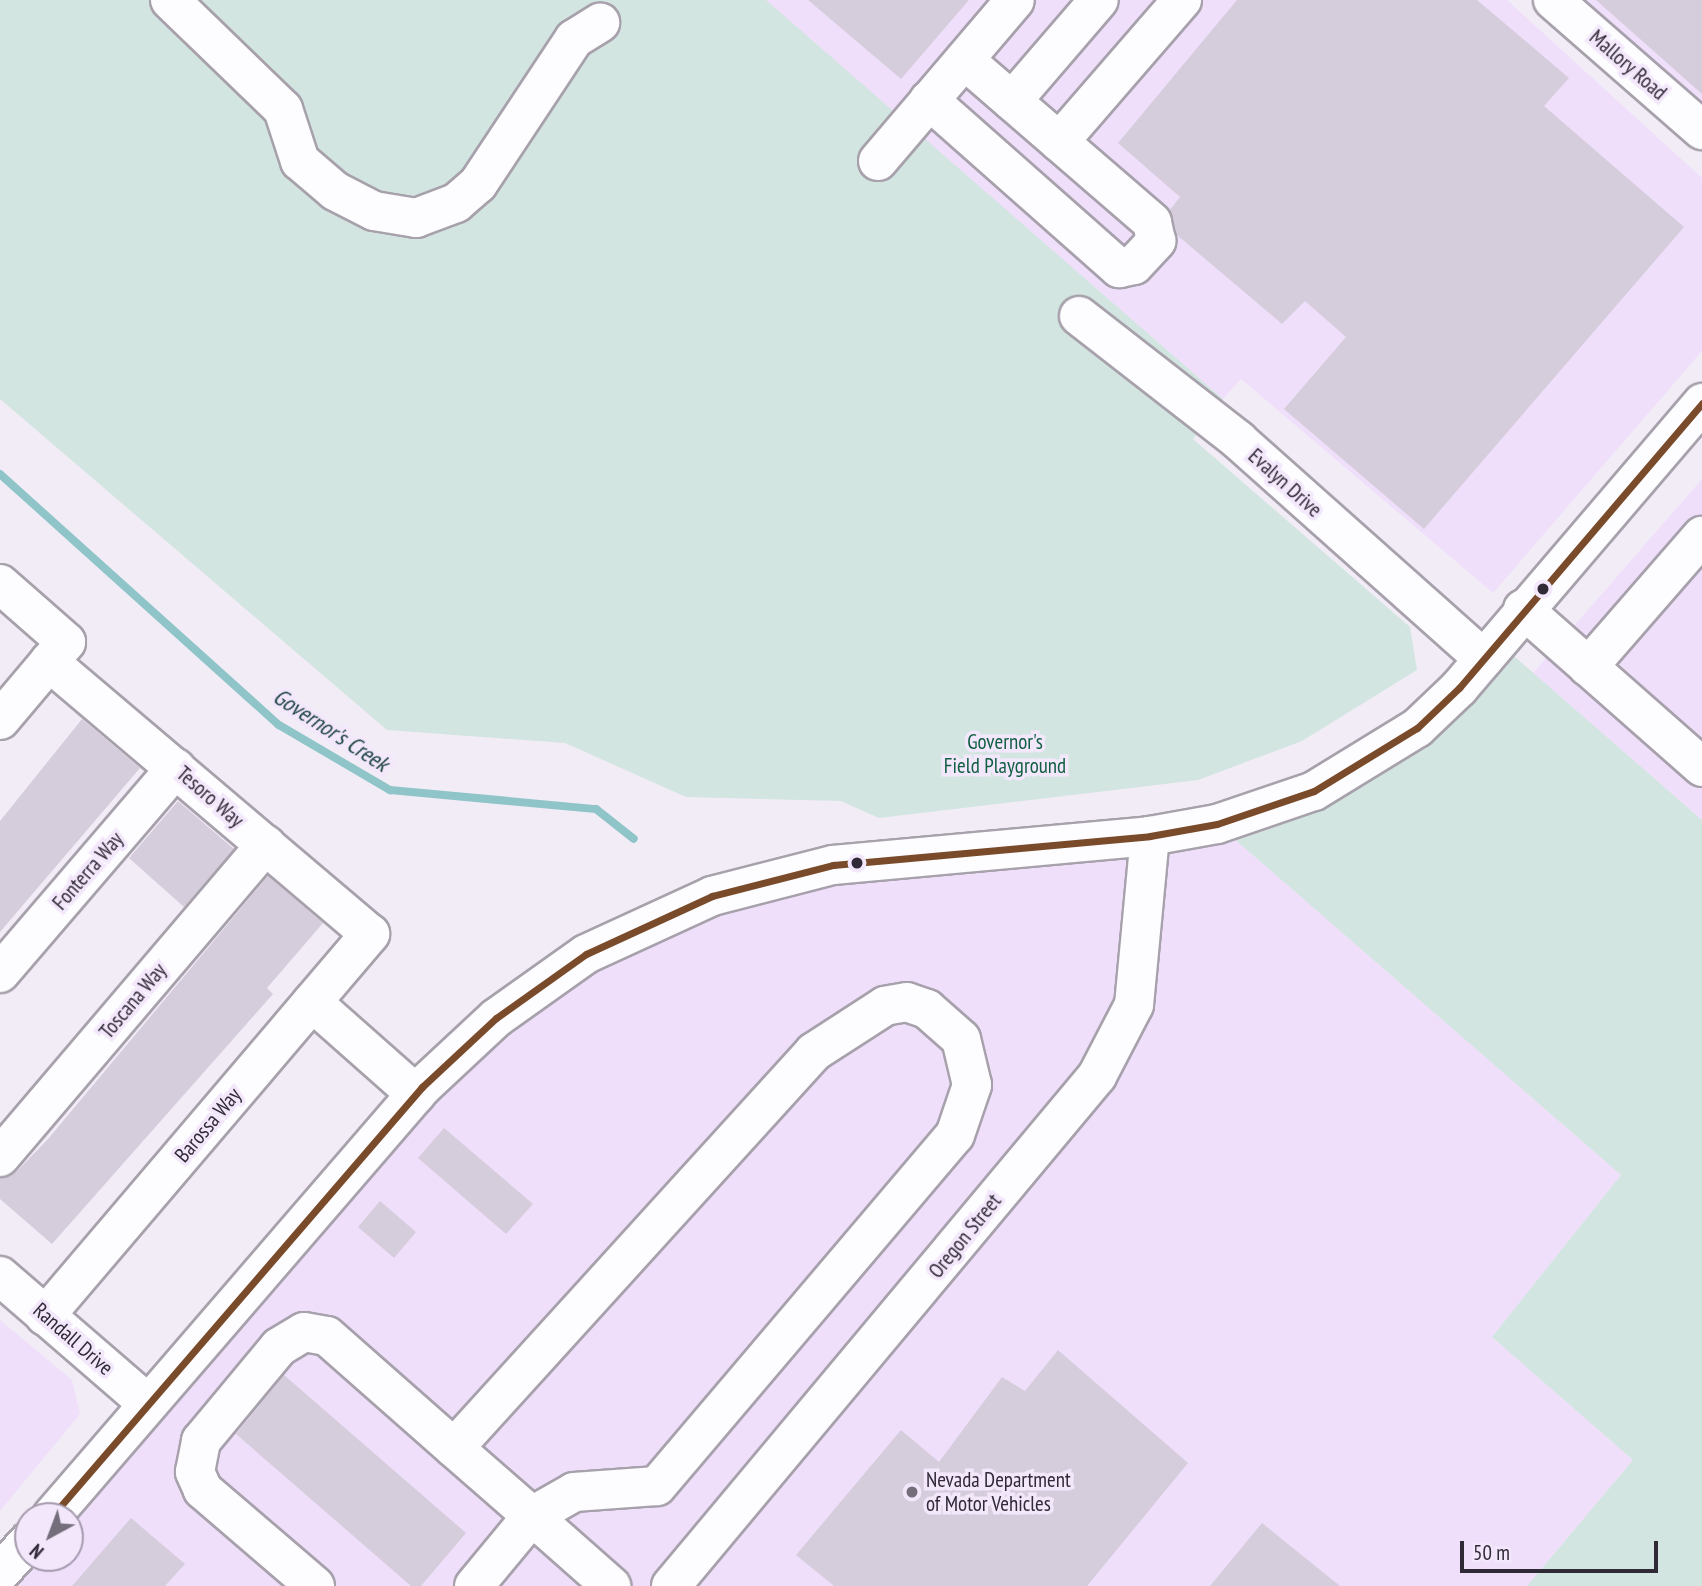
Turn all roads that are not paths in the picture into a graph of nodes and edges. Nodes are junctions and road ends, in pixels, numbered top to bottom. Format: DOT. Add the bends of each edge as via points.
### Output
graph roads {
  1 [pos="170,0"];
  2 [pos="1015,0"];
  3 [pos="1099,0"];
  4 [pos="1182,0"];
  5 [pos="1553,0"];
  6 [pos="600,23"];
  7 [pos="964,60"];
  8 [pos="929,100"];
  9 [pos="1012,101"];
  10 [pos="1702,130"];
  11 [pos="1059,142"];
  12 [pos="878,161"];
  13 [pos="1079,316"];
  14 [pos="1702,403"];
  15 [pos="1702,536"];
  16 [pos="0,584"];
  17 [pos="1523,609"];
  18 [pos="58,652"];
  19 [pos="1484,659"];
  20 [pos="1588,667"];
  21 [pos="0,720"];
  22 [pos="1702,767"];
  23 [pos="176,768"];
  24 [pos="1150,836"];
  25 [pos="266,845"];
  26 [pos="370,934"];
  27 [pos="0,973"];
  28 [pos="312,1002"];
  29 [pos="416,1094"];
  30 [pos="0,1157"];
  31 [pos="0,1276"];
  32 [pos="45,1316"];
  33 [pos="146,1402"];
  34 [pos="454,1448"];
  35 [pos="64,1502"];
  36 [pos="532,1516"];
  37 [pos="14,1558"];
  38 [pos="0,1573"];
  39 [pos="314,1586"];
  40 [pos="474,1586"];
  41 [pos="611,1586"];
  42 [pos="671,1586"];
  1 -- 6 [label="street" via="283,109 300,161 335,191 374,211 416,218 456,204 478,184 574,39"];
  2 -- 7 [label="street"];
  3 -- 9 [label="street"];
  4 -- 11 [label="street"];
  5 -- 10 [label="street, Mallory Road"];
  7 -- 8 [label="street"];
  7 -- 9 [label="street"];
  8 -- 11 [label="street" via="1128,270 1156,240 1157,228"];
  8 -- 12 [label="street"];
  9 -- 11 [label="street"];
  13 -- 19 [label="street, Evalyn Drive" via="1238,440"];
  14 -- 17 [label="street"];
  15 -- 20 [label="street"];
  16 -- 18 [label="street, Tesoro Way"];
  17 -- 19 [label="street"];
  17 -- 20 [label="street"];
  18 -- 21 [label="street"];
  18 -- 23 [label="street, Tesoro Way"];
  19 -- 24 [label="street" via="1417,728 1314,791 1217,824"];
  20 -- 22 [label="street"];
  23 -- 25 [label="street, Tesoro Way"];
  23 -- 27 [label="street, Fonterra Way"];
  24 -- 29 [label="street" via="833,865 712,896 586,954 496,1018"];
  24 -- 42 [label="street, Oregon Street" via="1134,1005 1097,1076"];
  25 -- 26 [label="street, Tesoro Way"];
  25 -- 30 [label="street, Toscana Way"];
  26 -- 28 [label="street, Barossa Way"];
  28 -- 29 [label="street"];
  28 -- 32 [label="street, Barossa Way"];
  29 -- 33 [label="street"];
  31 -- 32 [label="street, Randall Drive"];
  32 -- 33 [label="street, Randall Drive"];
  33 -- 35 [label="street"];
  34 -- 36 [label="street"];
  34 -- 36 [label="street" via="814,1052 885,1006 907,1002 928,1009 961,1039 972,1085 955,1135 657,1486 574,1492"];
  34 -- 39 [label="street" via="327,1336 304,1332 279,1347 201,1441 195,1472 203,1490"];
  36 -- 40 [label="street"];
  36 -- 41 [label="street"];
  37 -- 38 [label="street"];
}
